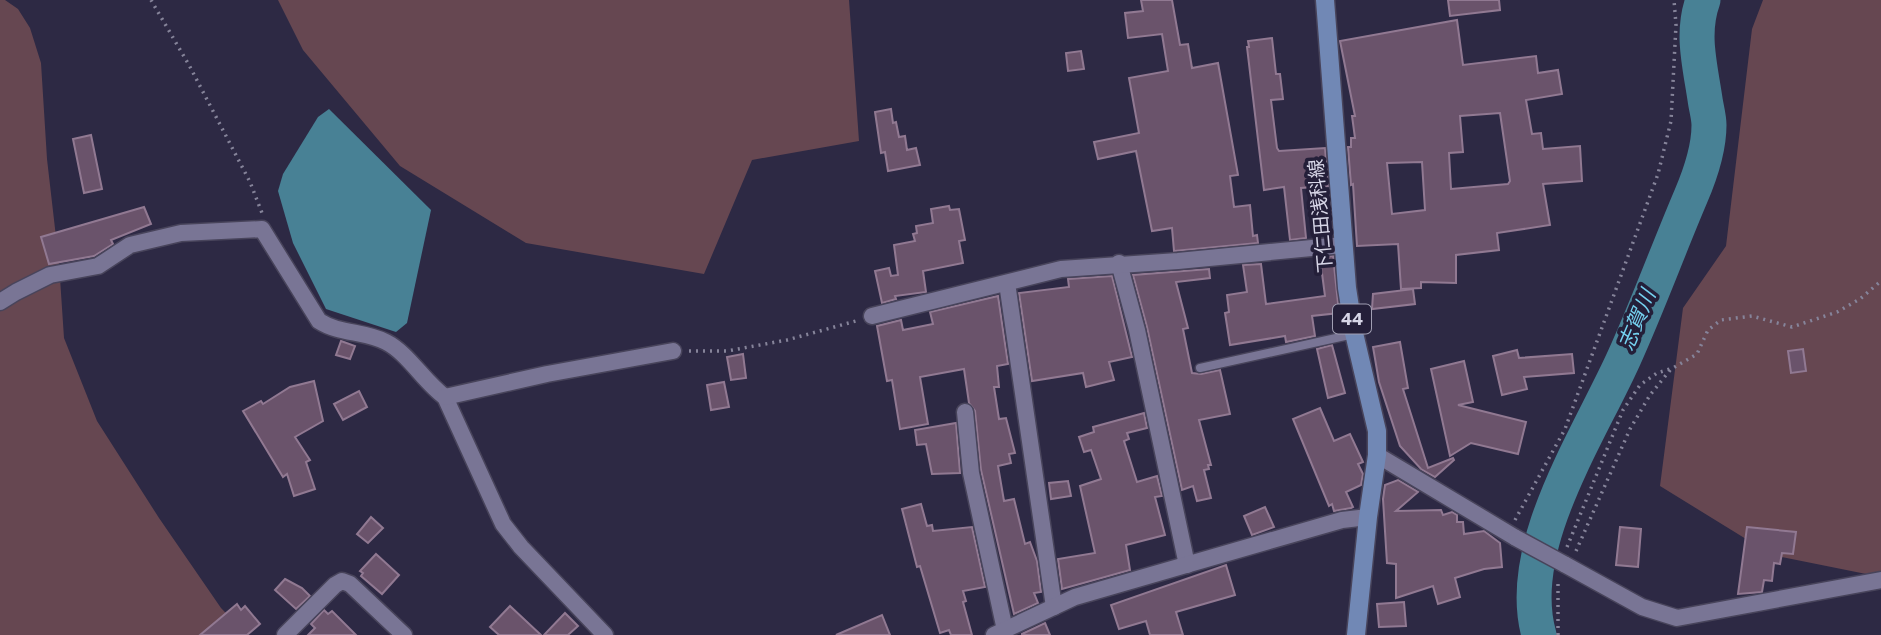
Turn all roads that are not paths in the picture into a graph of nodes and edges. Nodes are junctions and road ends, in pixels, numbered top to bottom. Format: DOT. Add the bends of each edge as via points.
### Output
graph roads {
  1 [pos="1325,0"];
  2 [pos="1343,245"];
  3 [pos="1119,263"];
  4 [pos="1007,284"];
  5 [pos="0,302"];
  6 [pos="872,316"];
  7 [pos="1354,333"];
  8 [pos="673,351"];
  9 [pos="1200,368"];
  10 [pos="445,397"];
  11 [pos="965,412"];
  12 [pos="1377,456"];
  13 [pos="1368,517"];
  14 [pos="1187,565"];
  15 [pos="1881,580"];
  16 [pos="1054,607"];
  17 [pos="999,632"];
  18 [pos="285,635"];
  19 [pos="404,635"];
  20 [pos="605,635"];
  21 [pos="1356,635"];
  1 -- 2 [label="main road, 下仁田浅科線 / 44"];
  2 -- 3 [label="street"];
  2 -- 7 [label="main road, 下仁田浅科線 / 44"];
  3 -- 4 [label="street" via="1061,269"];
  3 -- 14 [label="street"];
  4 -- 6 [label="street"];
  4 -- 16 [label="street"];
  5 -- 10 [label="street" via="50,275 98,266 130,245 181,233 262,229 318,321 387,342"];
  7 -- 9 [label="lane"];
  7 -- 12 [label="main road, 下仁田浅科線 / 44" via="1377,431"];
  8 -- 10 [label="street"];
  10 -- 20 [label="street" via="503,524"];
  11 -- 17 [label="street"];
  12 -- 13 [label="main road, 下仁田浅科線 / 44"];
  12 -- 15 [label="street, bridge" via="1642,607 1677,618"];
  13 -- 14 [label="street" via="1342,520"];
  13 -- 21 [label="main road, 下仁田浅科線 / 44"];
  14 -- 16 [label="street" via="1074,597"];
  16 -- 17 [label="street"];
  18 -- 19 [label="street" via="342,581"];
}
